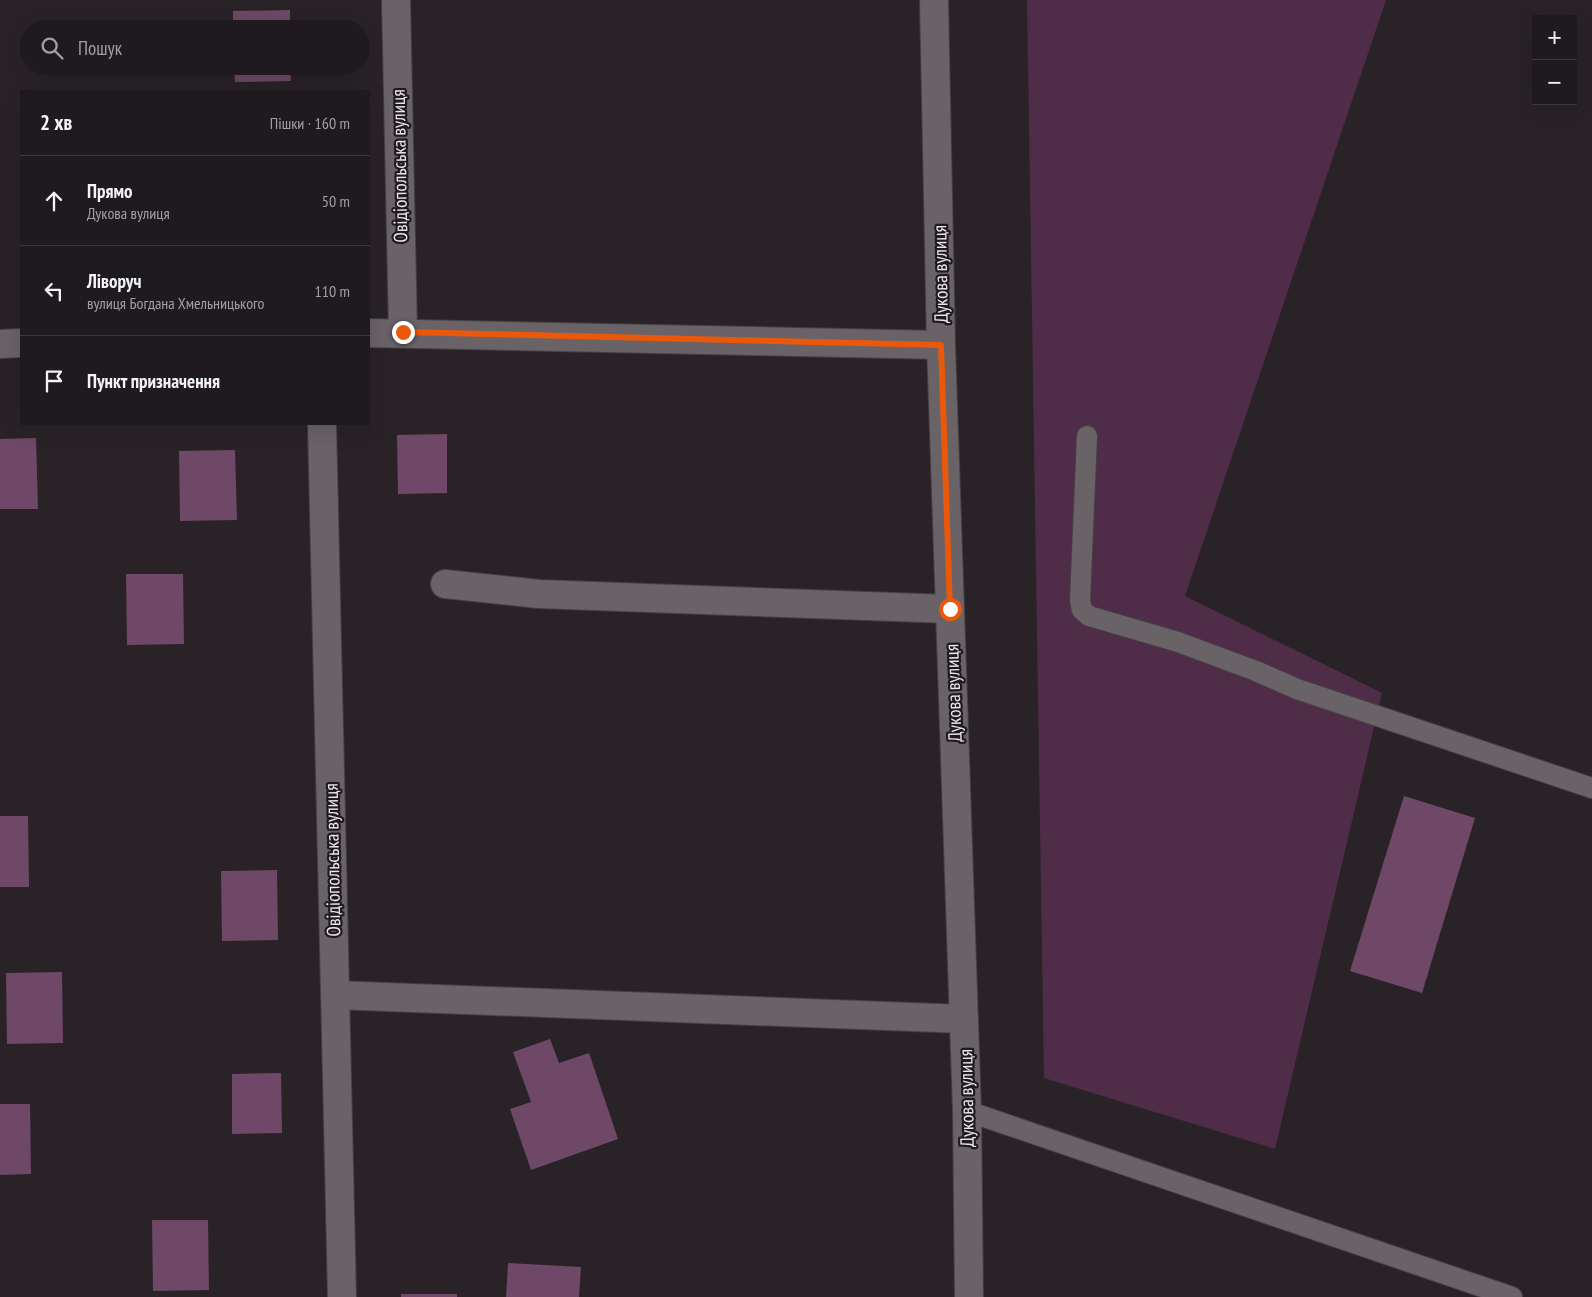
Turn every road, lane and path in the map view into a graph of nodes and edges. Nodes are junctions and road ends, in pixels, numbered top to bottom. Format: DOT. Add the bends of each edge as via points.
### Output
graph roads {
  1 [pos="396,0"];
  2 [pos="934,0"];
  3 [pos="403,332"];
  4 [pos="370,333"];
  5 [pos="20,343"];
  6 [pos="0,344"];
  7 [pos="941,345"];
  8 [pos="322,425"];
  9 [pos="1087,436"];
  10 [pos="445,584"];
  11 [pos="950,609"];
  12 [pos="1592,788"];
  13 [pos="335,995"];
  14 [pos="964,1020"];
  15 [pos="967,1111"];
  16 [pos="342,1297"];
  17 [pos="969,1297"];
  18 [pos="1512,1297"];
  1 -- 3 [label="street, Овідіопольська вулиця"];
  2 -- 7 [label="street, Дукова вулиця"];
  3 -- 4 [label="street"];
  3 -- 7 [label="street"];
  5 -- 6 [label="street"];
  7 -- 11 [label="street, Дукова вулиця"];
  8 -- 13 [label="street, Овідіопольська вулиця"];
  9 -- 12 [label="lane" via="1080,601 1082,610 1089,616 1178,642 1297,689"];
  10 -- 11 [label="street" via="539,594"];
  11 -- 14 [label="street, Дукова вулиця"];
  13 -- 14 [label="street"];
  13 -- 16 [label="street, Овідіопольська вулиця"];
  14 -- 15 [label="street, Дукова вулиця"];
  15 -- 17 [label="street, Дукова вулиця"];
  15 -- 18 [label="lane"];
}
